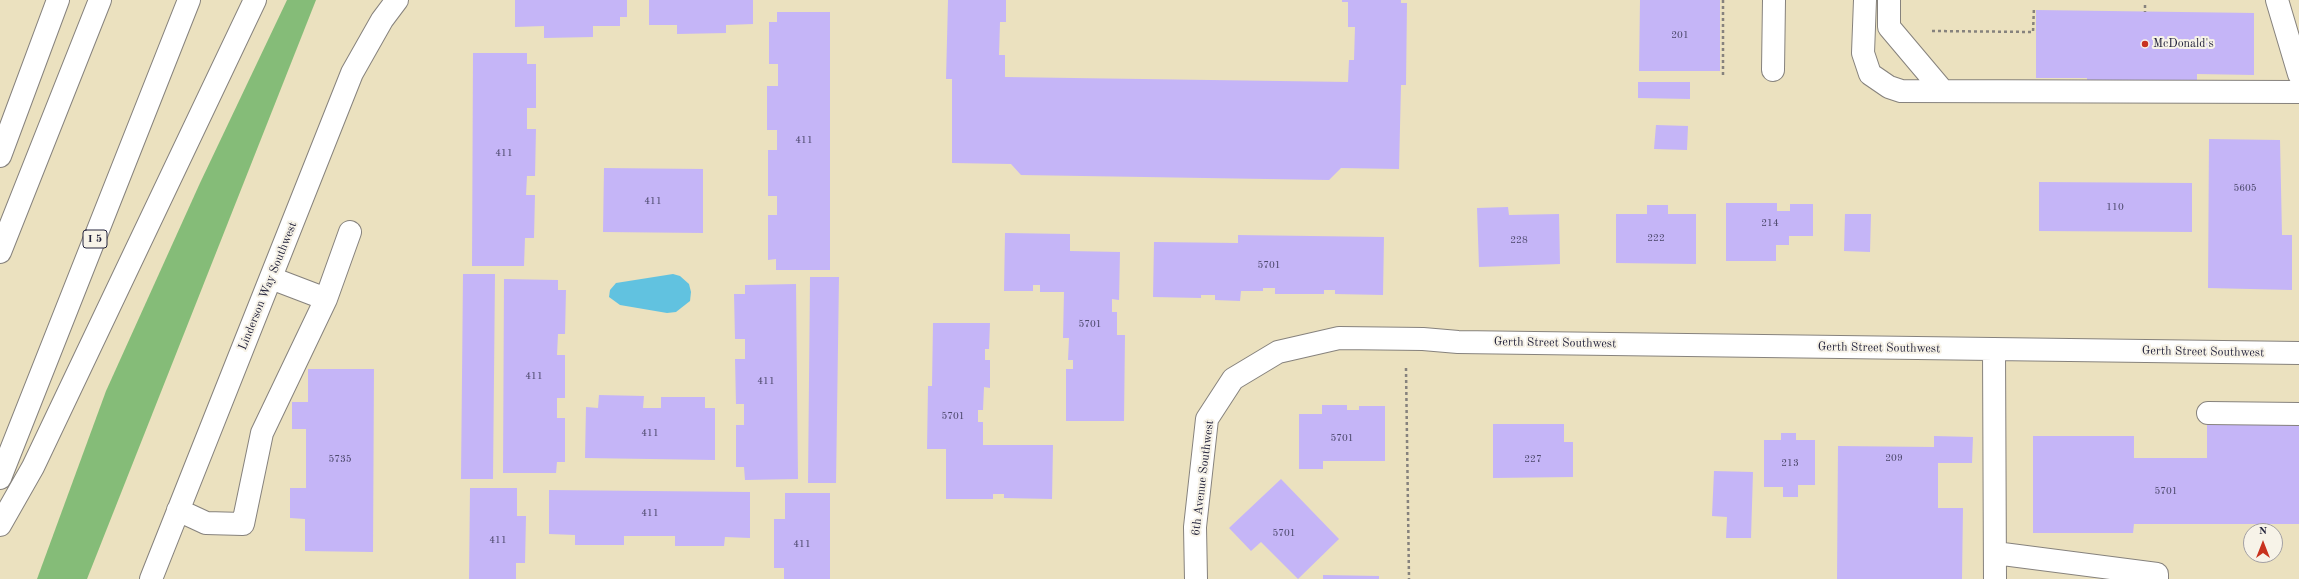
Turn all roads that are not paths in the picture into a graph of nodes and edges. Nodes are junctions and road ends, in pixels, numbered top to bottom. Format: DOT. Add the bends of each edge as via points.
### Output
graph roads {
  1 [pos="58,0"];
  2 [pos="100,0"];
  3 [pos="189,0"];
  4 [pos="255,0"];
  5 [pos="397,0"];
  6 [pos="1774,0"];
  7 [pos="1865,0"];
  8 [pos="1888,0"];
  9 [pos="2277,0"];
  10 [pos="1773,70"];
  11 [pos="2299,74"];
  12 [pos="1943,91"];
  13 [pos="2299,92"];
  14 [pos="0,156"];
  15 [pos="350,232"];
  16 [pos="0,252"];
  17 [pos="271,278"];
  18 [pos="326,300"];
  19 [pos="1458,342"];
  20 [pos="1994,349"];
  21 [pos="2299,353"];
  22 [pos="2208,413"];
  23 [pos="2299,414"];
  24 [pos="0,478"];
  25 [pos="178,510"];
  26 [pos="0,525"];
  27 [pos="1995,553"];
  28 [pos="2078,571"];
  29 [pos="151,579"];
  30 [pos="1196,579"];
  31 [pos="1995,579"];
  32 [pos="2157,579"];
  1 -- 14 [label="main road"];
  2 -- 16 [label="main road"];
  3 -- 24 [label="main road, I 5"];
  4 -- 26 [label="main road" via="33,467"];
  5 -- 17 [label="main road, Linderson Way Southwest" via="382,20 352,73"];
  6 -- 10 [label="main road"];
  7 -- 12 [label="main road" via="1863,53 1870,74 1889,87 1901,91"];
  8 -- 12 [label="main road" via="1889,27"];
  9 -- 11 [label="main road"];
  12 -- 13 [label="main road"];
  15 -- 18 [label="main road"];
  17 -- 18 [label="main road"];
  17 -- 25 [label="main road, Linderson Way Southwest"];
  18 -- 25 [label="main road" via="262,433 243,524 206,523"];
  19 -- 20 [label="main road, Gerth Street Southwest"];
  19 -- 30 [label="main road, 6th Avenue Southwest" via="1339,338 1278,352 1233,379 1207,419 1194,527"];
  20 -- 21 [label="main road, Gerth Street Southwest"];
  20 -- 27 [label="main road"];
  22 -- 23 [label="main road"];
  25 -- 29 [label="main road, Linderson Way Southwest"];
  27 -- 28 [label="main road"];
  27 -- 31 [label="main road"];
  28 -- 32 [label="main road" via="2157,574"];
}
